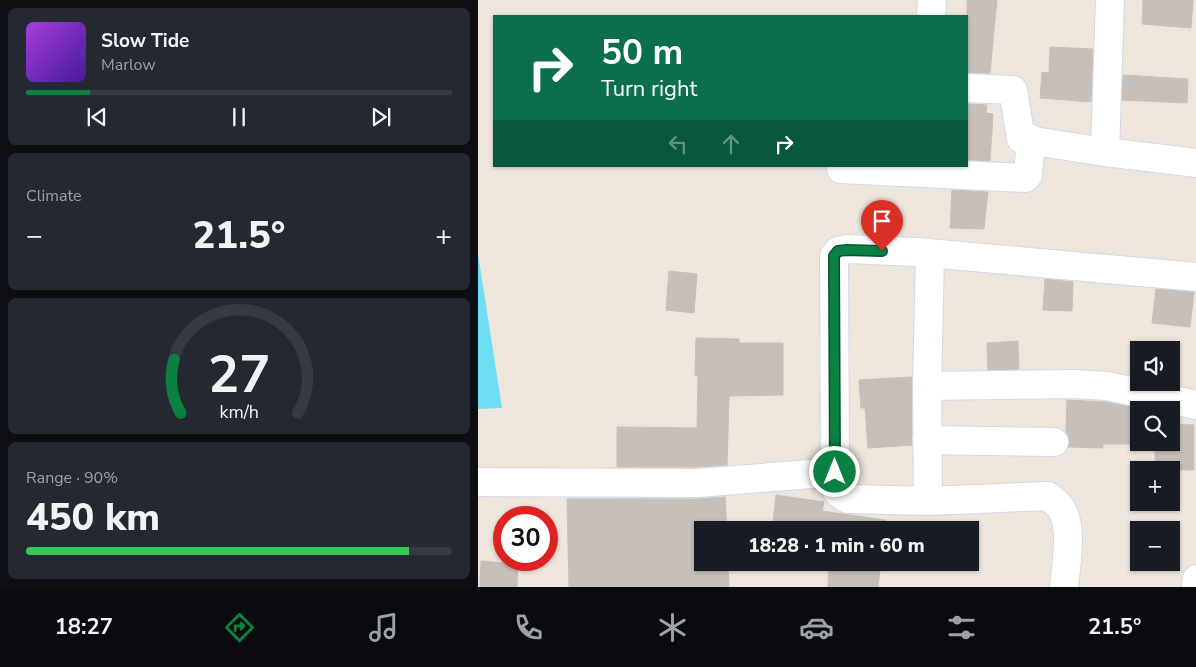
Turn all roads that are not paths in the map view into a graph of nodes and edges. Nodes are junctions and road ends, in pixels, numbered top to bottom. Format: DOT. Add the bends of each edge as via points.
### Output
graph roads {
  1 [pos="932,0"];
  2 [pos="1110,0"];
  3 [pos="931,15"];
  4 [pos="968,88"];
  5 [pos="1031,139"];
  6 [pos="1105,152"];
  7 [pos="1196,163"];
  8 [pos="841,169"];
  9 [pos="930,254"];
  10 [pos="1196,277"];
  11 [pos="926,386"];
  12 [pos="1196,405"];
  13 [pos="927,440"];
  14 [pos="1054,442"];
  15 [pos="835,472"];
  16 [pos="478,482"];
  17 [pos="928,501"];
  18 [pos="1196,579"];
  19 [pos="1064,587"];
  20 [pos="1196,587"];
  1 -- 3 [label="street"];
  2 -- 6 [label="street"];
  4 -- 5 [label="street" via="1012,90 1021,138"];
  5 -- 6 [label="street"];
  5 -- 8 [label="street" via="1028,176 1020,179"];
  6 -- 7 [label="street"];
  9 -- 10 [label="street"];
  9 -- 11 [label="street"];
  9 -- 15 [label="street" via="847,250 838,251 834,256"];
  11 -- 12 [label="street" via="1107,386"];
  11 -- 13 [label="street"];
  13 -- 14 [label="street"];
  13 -- 17 [label="street"];
  15 -- 16 [label="street" via="698,483"];
  15 -- 17 [label="street" via="838,495 848,499"];
  17 -- 19 [label="street" via="1048,496 1061,508 1068,531"];
  18 -- 20 [label="street"];
}
